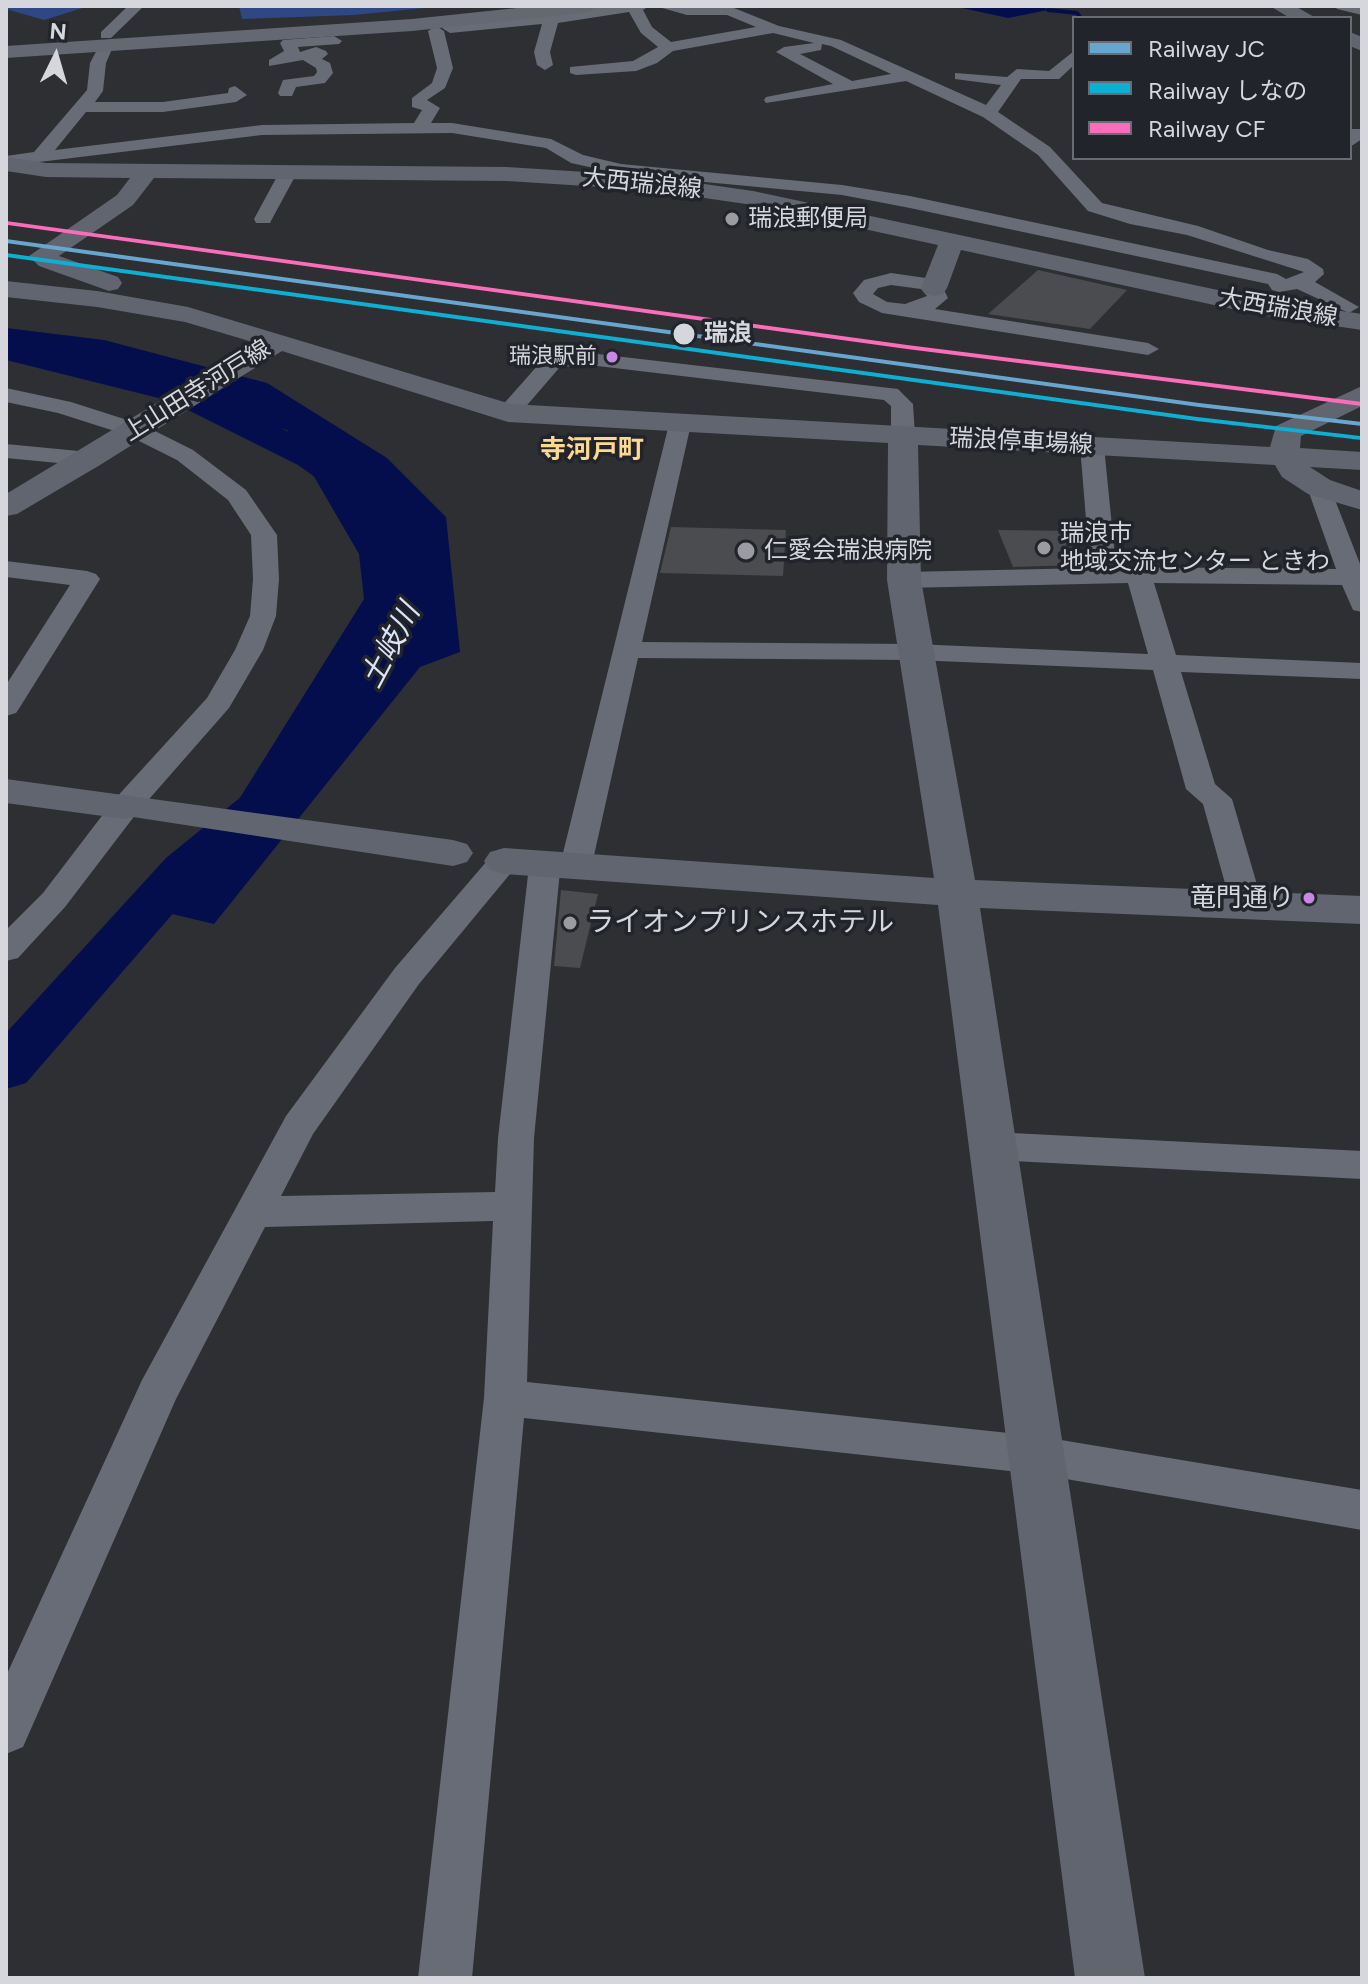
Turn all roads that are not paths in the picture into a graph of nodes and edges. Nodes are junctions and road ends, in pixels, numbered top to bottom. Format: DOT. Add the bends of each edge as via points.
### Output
graph roads {
  1 [pos="137,6"];
  2 [pos="589,6"];
  3 [pos="662,6"];
  4 [pos="732,6"];
  5 [pos="1279,6"];
  6 [pos="1342,6"];
  7 [pos="638,7"];
  8 [pos="1362,11"];
  9 [pos="545,13"];
  10 [pos="1302,16"];
  11 [pos="747,18"];
  12 [pos="774,29"];
  13 [pos="334,41"];
  14 [pos="836,43"];
  15 [pos="6,46"];
  16 [pos="668,47"];
  17 [pos="6,52"];
  18 [pos="1072,58"];
  19 [pos="545,65"];
  20 [pos="576,70"];
  21 [pos="906,76"];
  22 [pos="961,76"];
  23 [pos="1012,82"];
  24 [pos="851,87"];
  25 [pos="329,94"];
  26 [pos="271,95"];
  27 [pos="772,100"];
  28 [pos="215,101"];
  29 [pos="80,107"];
  30 [pos="989,113"];
  31 [pos="418,130"];
  32 [pos="239,133"];
  33 [pos="167,144"];
  34 [pos="39,158"];
  35 [pos="6,163"];
  36 [pos="148,170"];
  37 [pos="289,171"];
  38 [pos="702,184"];
  39 [pos="263,219"];
  40 [pos="952,242"];
  41 [pos="1290,284"];
  42 [pos="934,288"];
  43 [pos="6,289"];
  44 [pos="97,299"];
  45 [pos="1260,307"];
  46 [pos="893,309"];
  47 [pos="1354,311"];
  48 [pos="267,348"];
  49 [pos="1148,349"];
  50 [pos="6,395"];
  51 [pos="1362,395"];
  52 [pos="508,413"];
  53 [pos="680,424"];
  54 [pos="137,428"];
  55 [pos="903,436"];
  56 [pos="1092,446"];
  57 [pos="6,451"];
  58 [pos="1284,456"];
  59 [pos="89,459"];
  60 [pos="1362,461"];
  61 [pos="1319,487"];
  62 [pos="1362,501"];
  63 [pos="6,507"];
  64 [pos="6,569"];
  65 [pos="1104,575"];
  66 [pos="1139,575"];
  67 [pos="1351,577"];
  68 [pos="904,580"];
  69 [pos="1362,604"];
  70 [pos="626,650"];
  71 [pos="914,652"];
  72 [pos="1162,662"];
  73 [pos="1362,671"];
  74 [pos="6,707"];
  75 [pos="6,791"];
  76 [pos="136,808"];
  77 [pos="453,853"];
  78 [pos="504,861"];
  79 [pos="560,867"];
  80 [pos="957,893"];
  81 [pos="1247,905"];
  82 [pos="1362,910"];
  83 [pos="6,950"];
  84 [pos="993,1146"];
  85 [pos="1362,1165"];
  86 [pos="514,1206"];
  87 [pos="254,1212"];
  88 [pos="505,1398"];
  89 [pos="1037,1455"];
  90 [pos="1362,1510"];
  91 [pos="6,1730"];
  92 [pos="445,1978"];
  93 [pos="1110,1978"];
  1 -- 29 [label="street" via="105,42 98,86"];
  2 -- 17 [label="highway" via="385,27"];
  3 -- 11 [label="street" via="729,11"];
  4 -- 11 [label="street" via="750,13"];
  5 -- 10 [label="street"];
  6 -- 8 [label="street"];
  7 -- 9 [label="street"];
  7 -- 16 [label="street" via="646,30"];
  9 -- 15 [label="highway"];
  9 -- 19 [label="street"];
  9 -- 31 [label="street" via="443,29 445,68 439,85 420,98 418,103 432,108"];
  11 -- 12 [label="street"];
  12 -- 14 [label="street"];
  12 -- 16 [label="street"];
  13 -- 26 [label="street" via="288,43 293,53 275,63 316,52 320,54 310,59 324,66 325,73 319,80 289,83"];
  14 -- 21 [label="street"];
  14 -- 24 [label="street" via="784,52"];
  16 -- 20 [label="street" via="636,66"];
  18 -- 23 [label="street" via="1053,76 1023,72"];
  21 -- 24 [label="street"];
  21 -- 30 [label="street"];
  22 -- 23 [label="street"];
  23 -- 30 [label="street"];
  24 -- 27 [label="street"];
  25 -- 26 [label="street"];
  26 -- 28 [label="street" via="235,94"];
  28 -- 29 [label="street"];
  28 -- 32 [label="street"];
  29 -- 34 [label="street"];
  30 -- 41 [label="street" via="1044,151 1095,207 1191,230 1313,269 1314,274"];
  31 -- 32 [label="street" via="285,128"];
  31 -- 38 [label="street" via="452,128 551,144 577,159"];
  32 -- 33 [label="street"];
  33 -- 34 [label="street"];
  33 -- 36 [label="street"];
  34 -- 35 [label="street"];
  35 -- 36 [label="street, 大西瑞浪線" via="46,170"];
  36 -- 37 [label="street, 大西瑞浪線"];
  36 -- 44 [label="street" via="125,200 42,256 111,283"];
  37 -- 38 [label="street, 大西瑞浪線" via="555,175"];
  37 -- 39 [label="street"];
  38 -- 40 [label="street, 大西瑞浪線"];
  38 -- 41 [label="street" via="842,190"];
  40 -- 42 [label="street"];
  40 -- 45 [label="street, 大西瑞浪線"];
  41 -- 45 [label="street" via="1270,290"];
  41 -- 47 [label="street"];
  42 -- 46 [label="street" via="935,302"];
  42 -- 46 [label="street" via="903,279 865,288 866,298"];
  43 -- 44 [label="street, 上山田寺河戸線"];
  44 -- 48 [label="street, 上山田寺河戸線" via="188,315"];
  45 -- 47 [label="street, 大西瑞浪線"];
  46 -- 49 [label="street"];
  48 -- 52 [label="street, 瑞浪停車場線"];
  48 -- 54 [label="street, 上山田寺河戸線"];
  50 -- 54 [label="street"];
  51 -- 58 [label="street" via="1287,432"];
  52 -- 53 [label="street, 瑞浪停車場線"];
  52 -- 55 [label="street" via="554,361 589,359 890,394 902,404"];
  53 -- 55 [label="street, 瑞浪停車場線"];
  53 -- 70 [label="street"];
  54 -- 59 [label="street, 上山田寺河戸線"];
  54 -- 76 [label="street" via="185,455 237,495 264,535 266,579 263,616 249,650 219,702"];
  55 -- 56 [label="street, 瑞浪停車場線"];
  55 -- 68 [label="street"];
  56 -- 58 [label="street, 瑞浪停車場線"];
  56 -- 65 [label="street"];
  57 -- 59 [label="street"];
  58 -- 60 [label="street, 瑞浪停車場線"];
  58 -- 61 [label="street" via="1293,470"];
  59 -- 63 [label="street, 上山田寺河戸線"];
  61 -- 62 [label="street"];
  61 -- 67 [label="street"];
  64 -- 74 [label="street" via="87,579"];
  65 -- 66 [label="street"];
  65 -- 68 [label="street"];
  66 -- 67 [label="street"];
  66 -- 72 [label="street"];
  67 -- 69 [label="street"];
  68 -- 71 [label="street"];
  70 -- 71 [label="street"];
  70 -- 79 [label="street"];
  71 -- 72 [label="street"];
  71 -- 80 [label="street"];
  72 -- 73 [label="street"];
  72 -- 81 [label="street" via="1201,789 1217,799"];
  75 -- 76 [label="street"];
  76 -- 77 [label="street"];
  76 -- 83 [label="street"];
  77 -- 78 [label="street"];
  78 -- 79 [label="street"];
  78 -- 87 [label="street" via="407,976 299,1126"];
  79 -- 80 [label="street"];
  79 -- 86 [label="street" via="516,1138"];
  80 -- 81 [label="street"];
  80 -- 84 [label="street"];
  81 -- 82 [label="street"];
  84 -- 85 [label="street"];
  84 -- 89 [label="street"];
  86 -- 87 [label="street"];
  86 -- 88 [label="street"];
  87 -- 91 [label="street" via="157,1393"];
  88 -- 89 [label="street"];
  88 -- 92 [label="street"];
  89 -- 90 [label="street"];
  89 -- 93 [label="street"];
}
